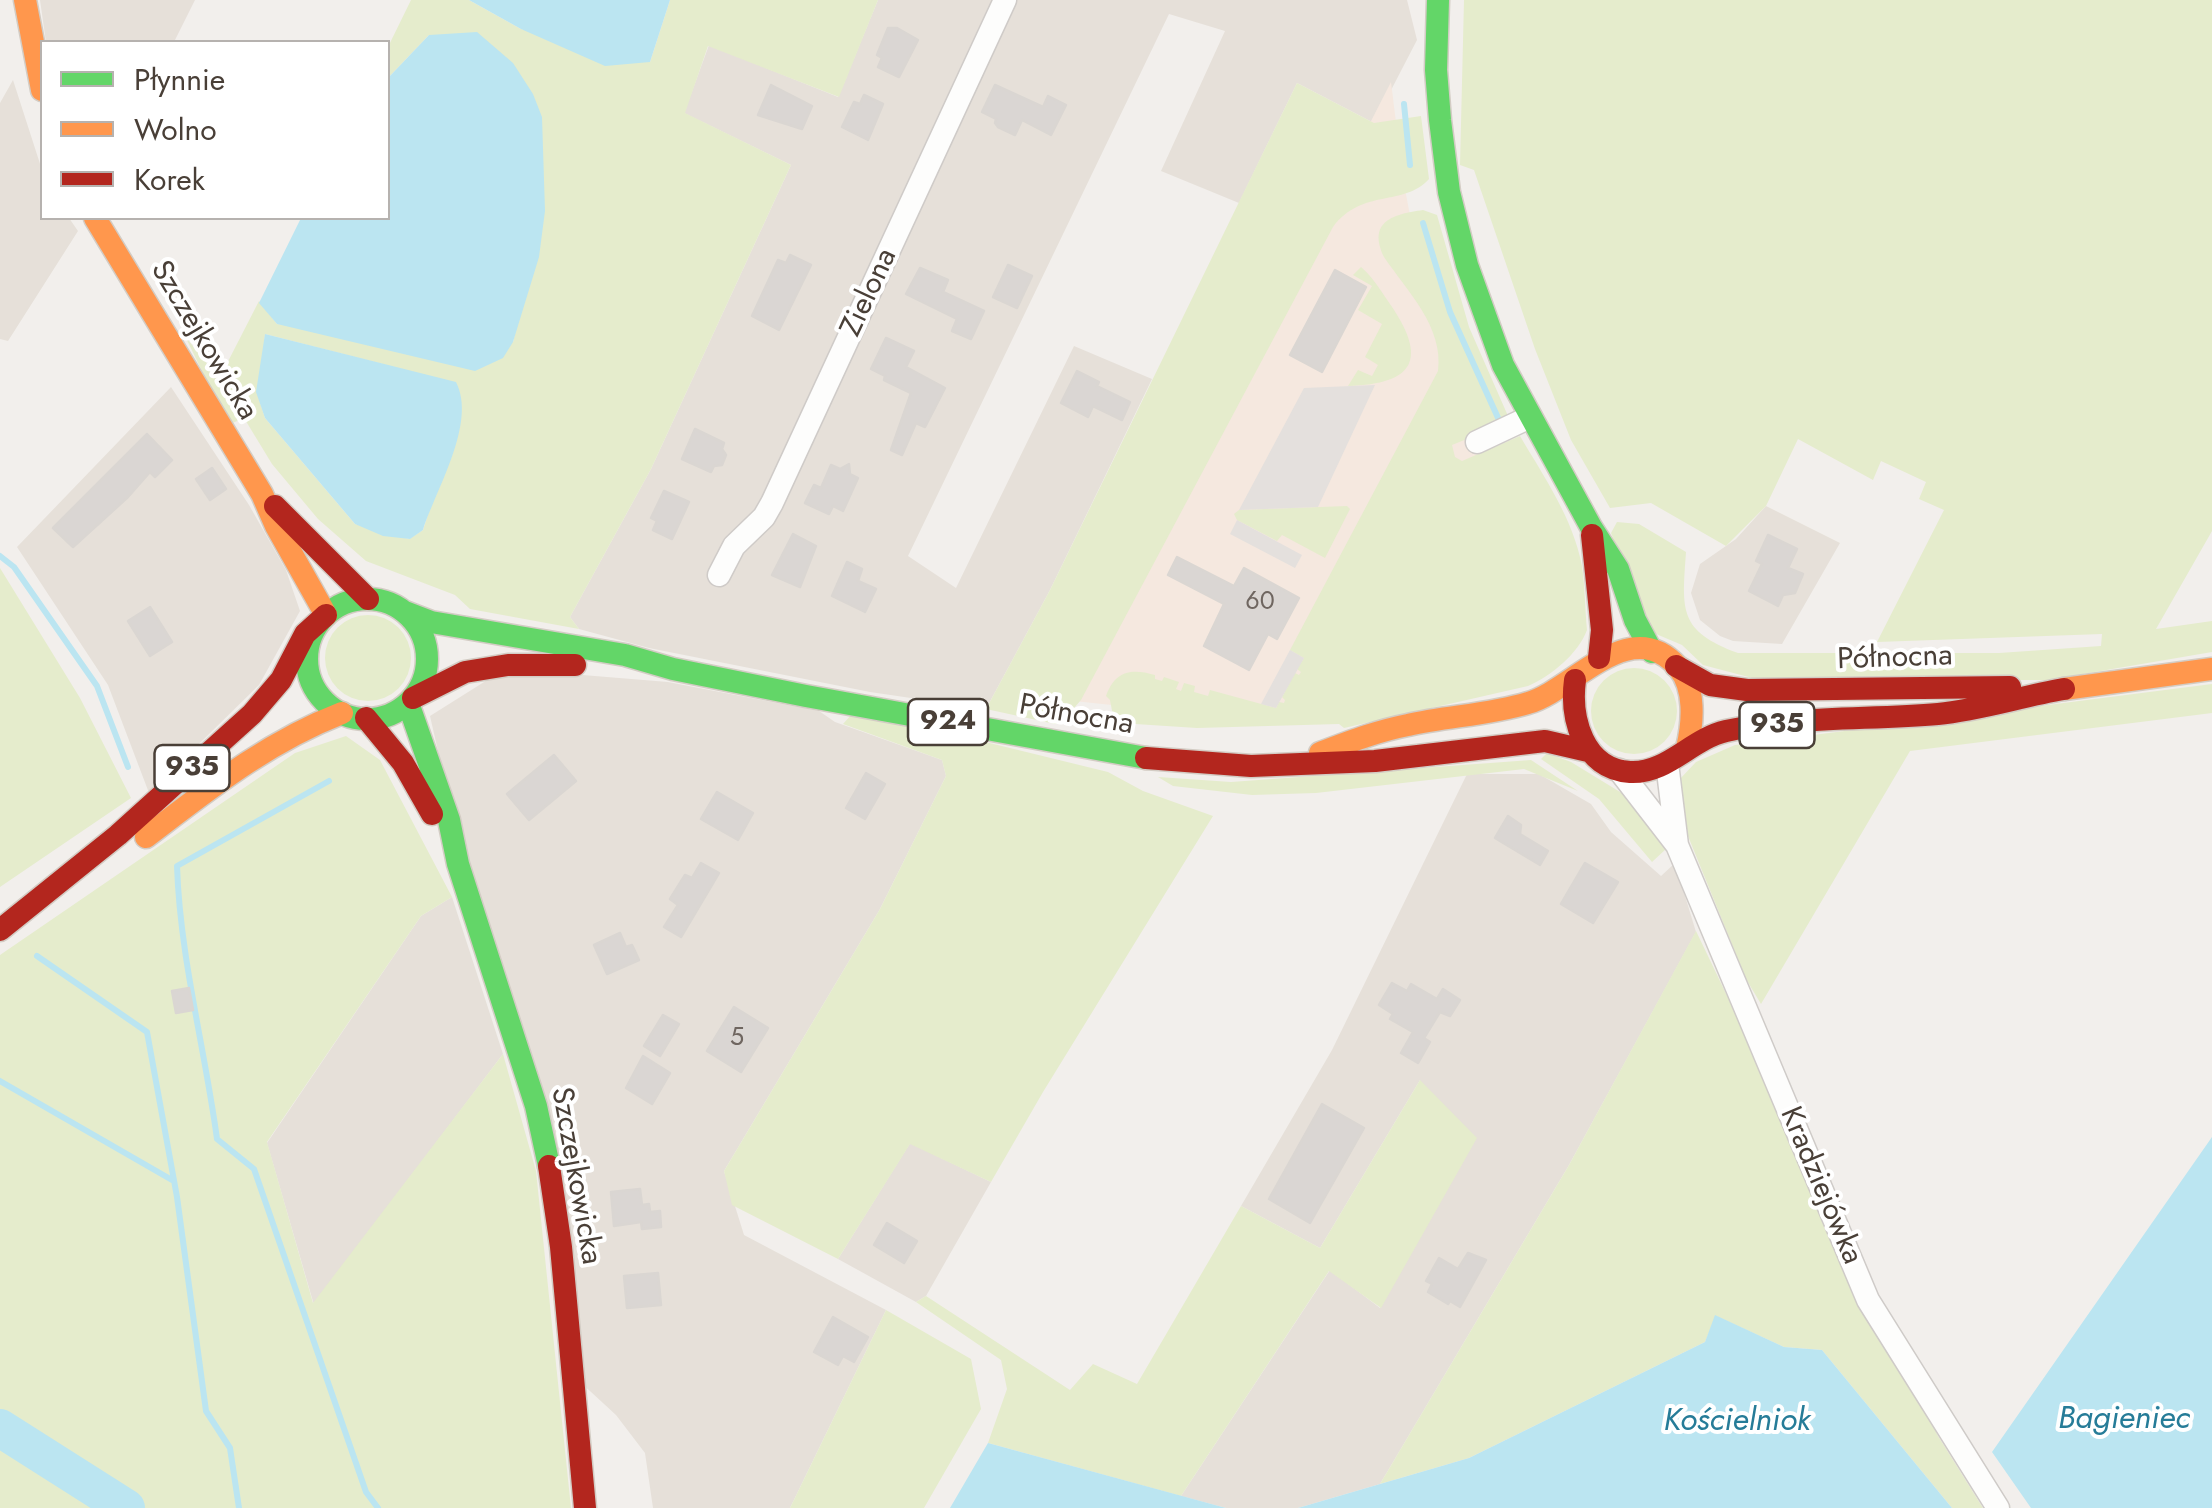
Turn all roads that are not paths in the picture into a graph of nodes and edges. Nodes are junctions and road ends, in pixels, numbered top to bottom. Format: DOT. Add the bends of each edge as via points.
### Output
graph roads {
  1 [pos="25,0"];
  2 [pos="1005,0"];
  3 [pos="1438,0"];
  4 [pos="40,79"];
  5 [pos="96,220"];
  6 [pos="1530,417"];
  7 [pos="1477,442"];
  8 [pos="262,494"];
  9 [pos="1591,527"];
  10 [pos="719,575"];
  11 [pos="368,599"];
  12 [pos="405,612"];
  13 [pos="326,615"];
  14 [pos="1652,652"];
  15 [pos="1599,658"];
  16 [pos="1676,666"];
  17 [pos="2212,668"];
  18 [pos="673,669"];
  19 [pos="1575,680"];
  20 [pos="2061,689"];
  21 [pos="410,700"];
  22 [pos="342,713"];
  23 [pos="366,718"];
  24 [pos="1687,748"];
  25 [pos="1588,751"];
  26 [pos="1295,763"];
  27 [pos="1667,763"];
  28 [pos="1619,770"];
  29 [pos="1677,845"];
  30 [pos="458,864"];
  31 [pos="22,914"];
  32 [pos="0,930"];
  33 [pos="584,1508"];
  34 [pos="1998,1508"];
  1 -- 4 [label="main road"];
  2 -- 10 [label="street, Zielona" via="772,503 734,546"];
  3 -- 6 [label="main road" via="1440,120 1456,222 1503,365"];
  5 -- 8 [label="main road, Szczejkowicka"];
  6 -- 7 [label="street"];
  6 -- 9 [label="main road"];
  8 -- 11 [label="main road, Szczejkowicka"];
  8 -- 13 [label="main road, Szczejkowicka"];
  9 -- 14 [label="main road" via="1618,569"];
  9 -- 15 [label="main road"];
  11 -- 12 [label="main road, 924"];
  11 -- 13 [label="main road"];
  12 -- 18 [label="main road, Północna / 924"];
  12 -- 21 [label="main road" via="427,652 425,676"];
  13 -- 22 [label="main road" via="312,636 308,669 320,695"];
  13 -- 31 [label="main road, 935" via="305,634 281,680 252,714"];
  14 -- 15 [label="main road" via="1625,649"];
  14 -- 16 [label="main road"];
  15 -- 19 [label="main road, 924"];
  16 -- 20 [label="main road, Północna / 935" via="1710,685 1747,690"];
  16 -- 24 [label="main road" via="1691,710"];
  17 -- 20 [label="main road, Północna / 935"];
  18 -- 21 [label="main road, Północna / 924" via="508,664 465,672"];
  18 -- 26 [label="main road, Północna / 924" via="1098,753 1230,765"];
  19 -- 25 [label="main road" via="1574,712"];
  19 -- 26 [label="main road, Północna / 924" via="1532,702 1372,733"];
  20 -- 24 [label="main road, Północna / 935" via="1940,714 1731,730"];
  21 -- 23 [label="main road, 924"];
  21 -- 30 [label="main road, Szczejkowicka"];
  22 -- 23 [label="main road"];
  22 -- 31 [label="main road, 935" via="296,730 115,860"];
  23 -- 30 [label="main road, Szczejkowicka" via="403,763"];
  24 -- 27 [label="main road"];
  25 -- 26 [label="main road, Północna / 924" via="1545,740 1376,761"];
  25 -- 28 [label="main road, 924"];
  27 -- 28 [label="main road" via="1647,771"];
  27 -- 29 [label="street, Kradziejówka"];
  28 -- 29 [label="street, Kradziejówka"];
  29 -- 34 [label="street, Kradziejówka" via="1868,1300"];
  30 -- 33 [label="main road, Szczejkowicka" via="529,1081 551,1176"];
  31 -- 32 [label="main road, 935"];
}
